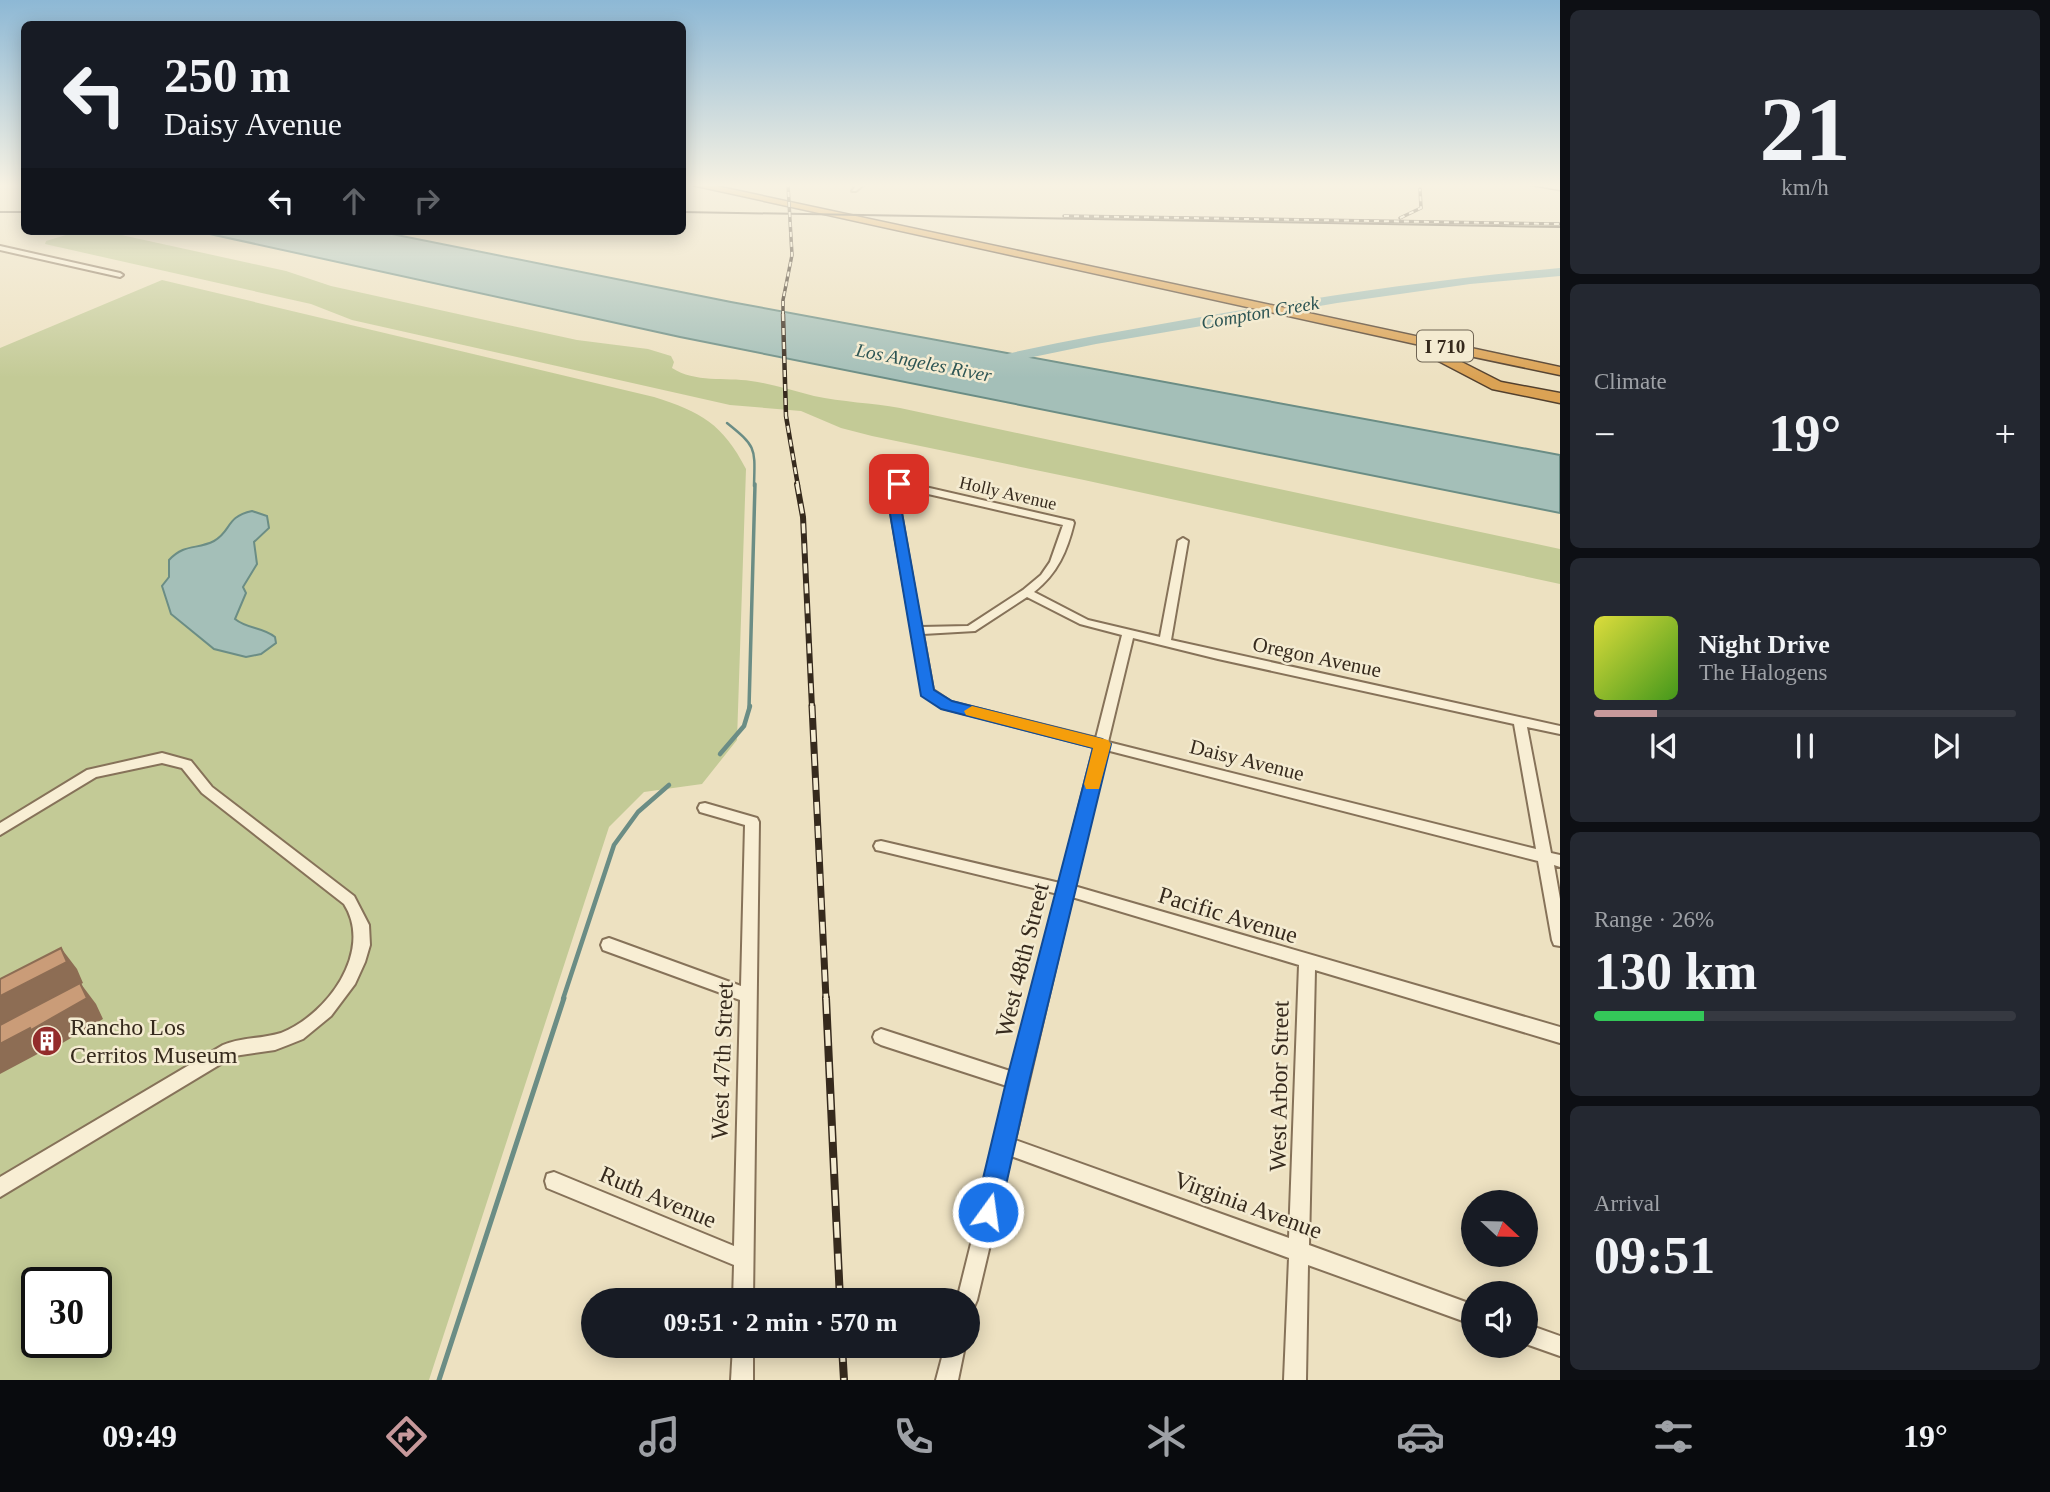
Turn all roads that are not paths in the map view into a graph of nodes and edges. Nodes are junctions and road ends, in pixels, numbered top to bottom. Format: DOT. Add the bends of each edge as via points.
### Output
graph roads {
  1 [pos="6,249"];
  2 [pos="995,249"];
  3 [pos="1032,249"];
  4 [pos="120,275"];
  5 [pos="1330,321"];
  6 [pos="1560,362"];
  7 [pos="1560,373"];
  8 [pos="1560,396"];
  9 [pos="1183,541"];
  10 [pos="1027,592"];
  11 [pos="1068,615"];
  12 [pos="916,631"];
  13 [pos="1128,633"];
  14 [pos="1165,641"];
  15 [pos="1520,722"];
  16 [pos="1560,730"];
  17 [pos="1102,744"];
  18 [pos="705,808"];
  19 [pos="0,830"];
  20 [pos="881,846"];
  21 [pos="1544,857"];
  22 [pos="1560,861"];
  23 [pos="1067,890"];
  24 [pos="1560,940"];
  25 [pos="609,945"];
  26 [pos="1307,962"];
  27 [pos="750,996"];
  28 [pos="1560,1035"];
  29 [pos="881,1037"];
  30 [pos="1017,1082"];
  31 [pos="1004,1145"];
  32 [pos="554,1181"];
  33 [pos="0,1188"];
  34 [pos="1298,1252"];
  35 [pos="743,1259"];
  36 [pos="743,1288"];
  37 [pos="970,1288"];
  38 [pos="1461,1310"];
  39 [pos="1538,1338"];
  40 [pos="1560,1346"];
  41 [pos="743,1358"];
  42 [pos="953,1358"];
  43 [pos="742,1380"];
  44 [pos="947,1380"];
  45 [pos="1295,1380"];
  1 -- 4 [label="street"];
  2 -- 5 [label="highway, I 710"];
  3 -- 6 [label="highway, I 710"];
  5 -- 7 [label="highway, I 710"];
  5 -- 8 [label="highway" via="1435,353 1497,386"];
  7 -- 8 [label="highway" via="1527,371 1513,377 1526,388"];
  9 -- 14 [label="street"];
  10 -- 11 [label="street"];
  10 -- 12 [label="street" via="971,629"];
  10 -- 12 [label="street, Holly Avenue" via="1052,570 1069,523 899,484 893,496"];
  11 -- 13 [label="street, Oregon Avenue"];
  12 -- 17 [label="street, Daisy Avenue" via="927,692 947,705"];
  13 -- 14 [label="street, Oregon Avenue"];
  13 -- 17 [label="street, West 48th Street"];
  14 -- 15 [label="street, Oregon Avenue"];
  15 -- 16 [label="street, Oregon Avenue"];
  15 -- 21 [label="street"];
  17 -- 21 [label="street, Daisy Avenue"];
  17 -- 23 [label="street, West 48th Street"];
  18 -- 27 [label="street, West 47th Street" via="752,822"];
  19 -- 33 [label="street" via="92,773 162,758 186,764 208,790 349,900 359,914 363,932 353,973 326,1014 283,1040 229,1050"];
  20 -- 23 [label="street, Pacific Avenue"];
  21 -- 22 [label="street, Daisy Avenue"];
  21 -- 24 [label="street"];
  23 -- 26 [label="street, Pacific Avenue"];
  23 -- 30 [label="street, West 48th Street"];
  25 -- 27 [label="street"];
  26 -- 28 [label="street, Pacific Avenue"];
  26 -- 34 [label="street, West Arbor Street"];
  27 -- 35 [label="street, West 47th Street"];
  29 -- 30 [label="street"];
  30 -- 31 [label="street, West 48th Street"];
  31 -- 34 [label="street, Virginia Avenue"];
  31 -- 37 [label="street, West 48th Street"];
  32 -- 35 [label="street, Ruth Avenue"];
  34 -- 38 [label="street, Virginia Avenue"];
  34 -- 45 [label="street, West Arbor Street"];
  35 -- 36 [label="street, West 47th Street"];
  39 -- 40 [label="street"];
  41 -- 43 [label="street"];
  42 -- 44 [label="street"];
}
